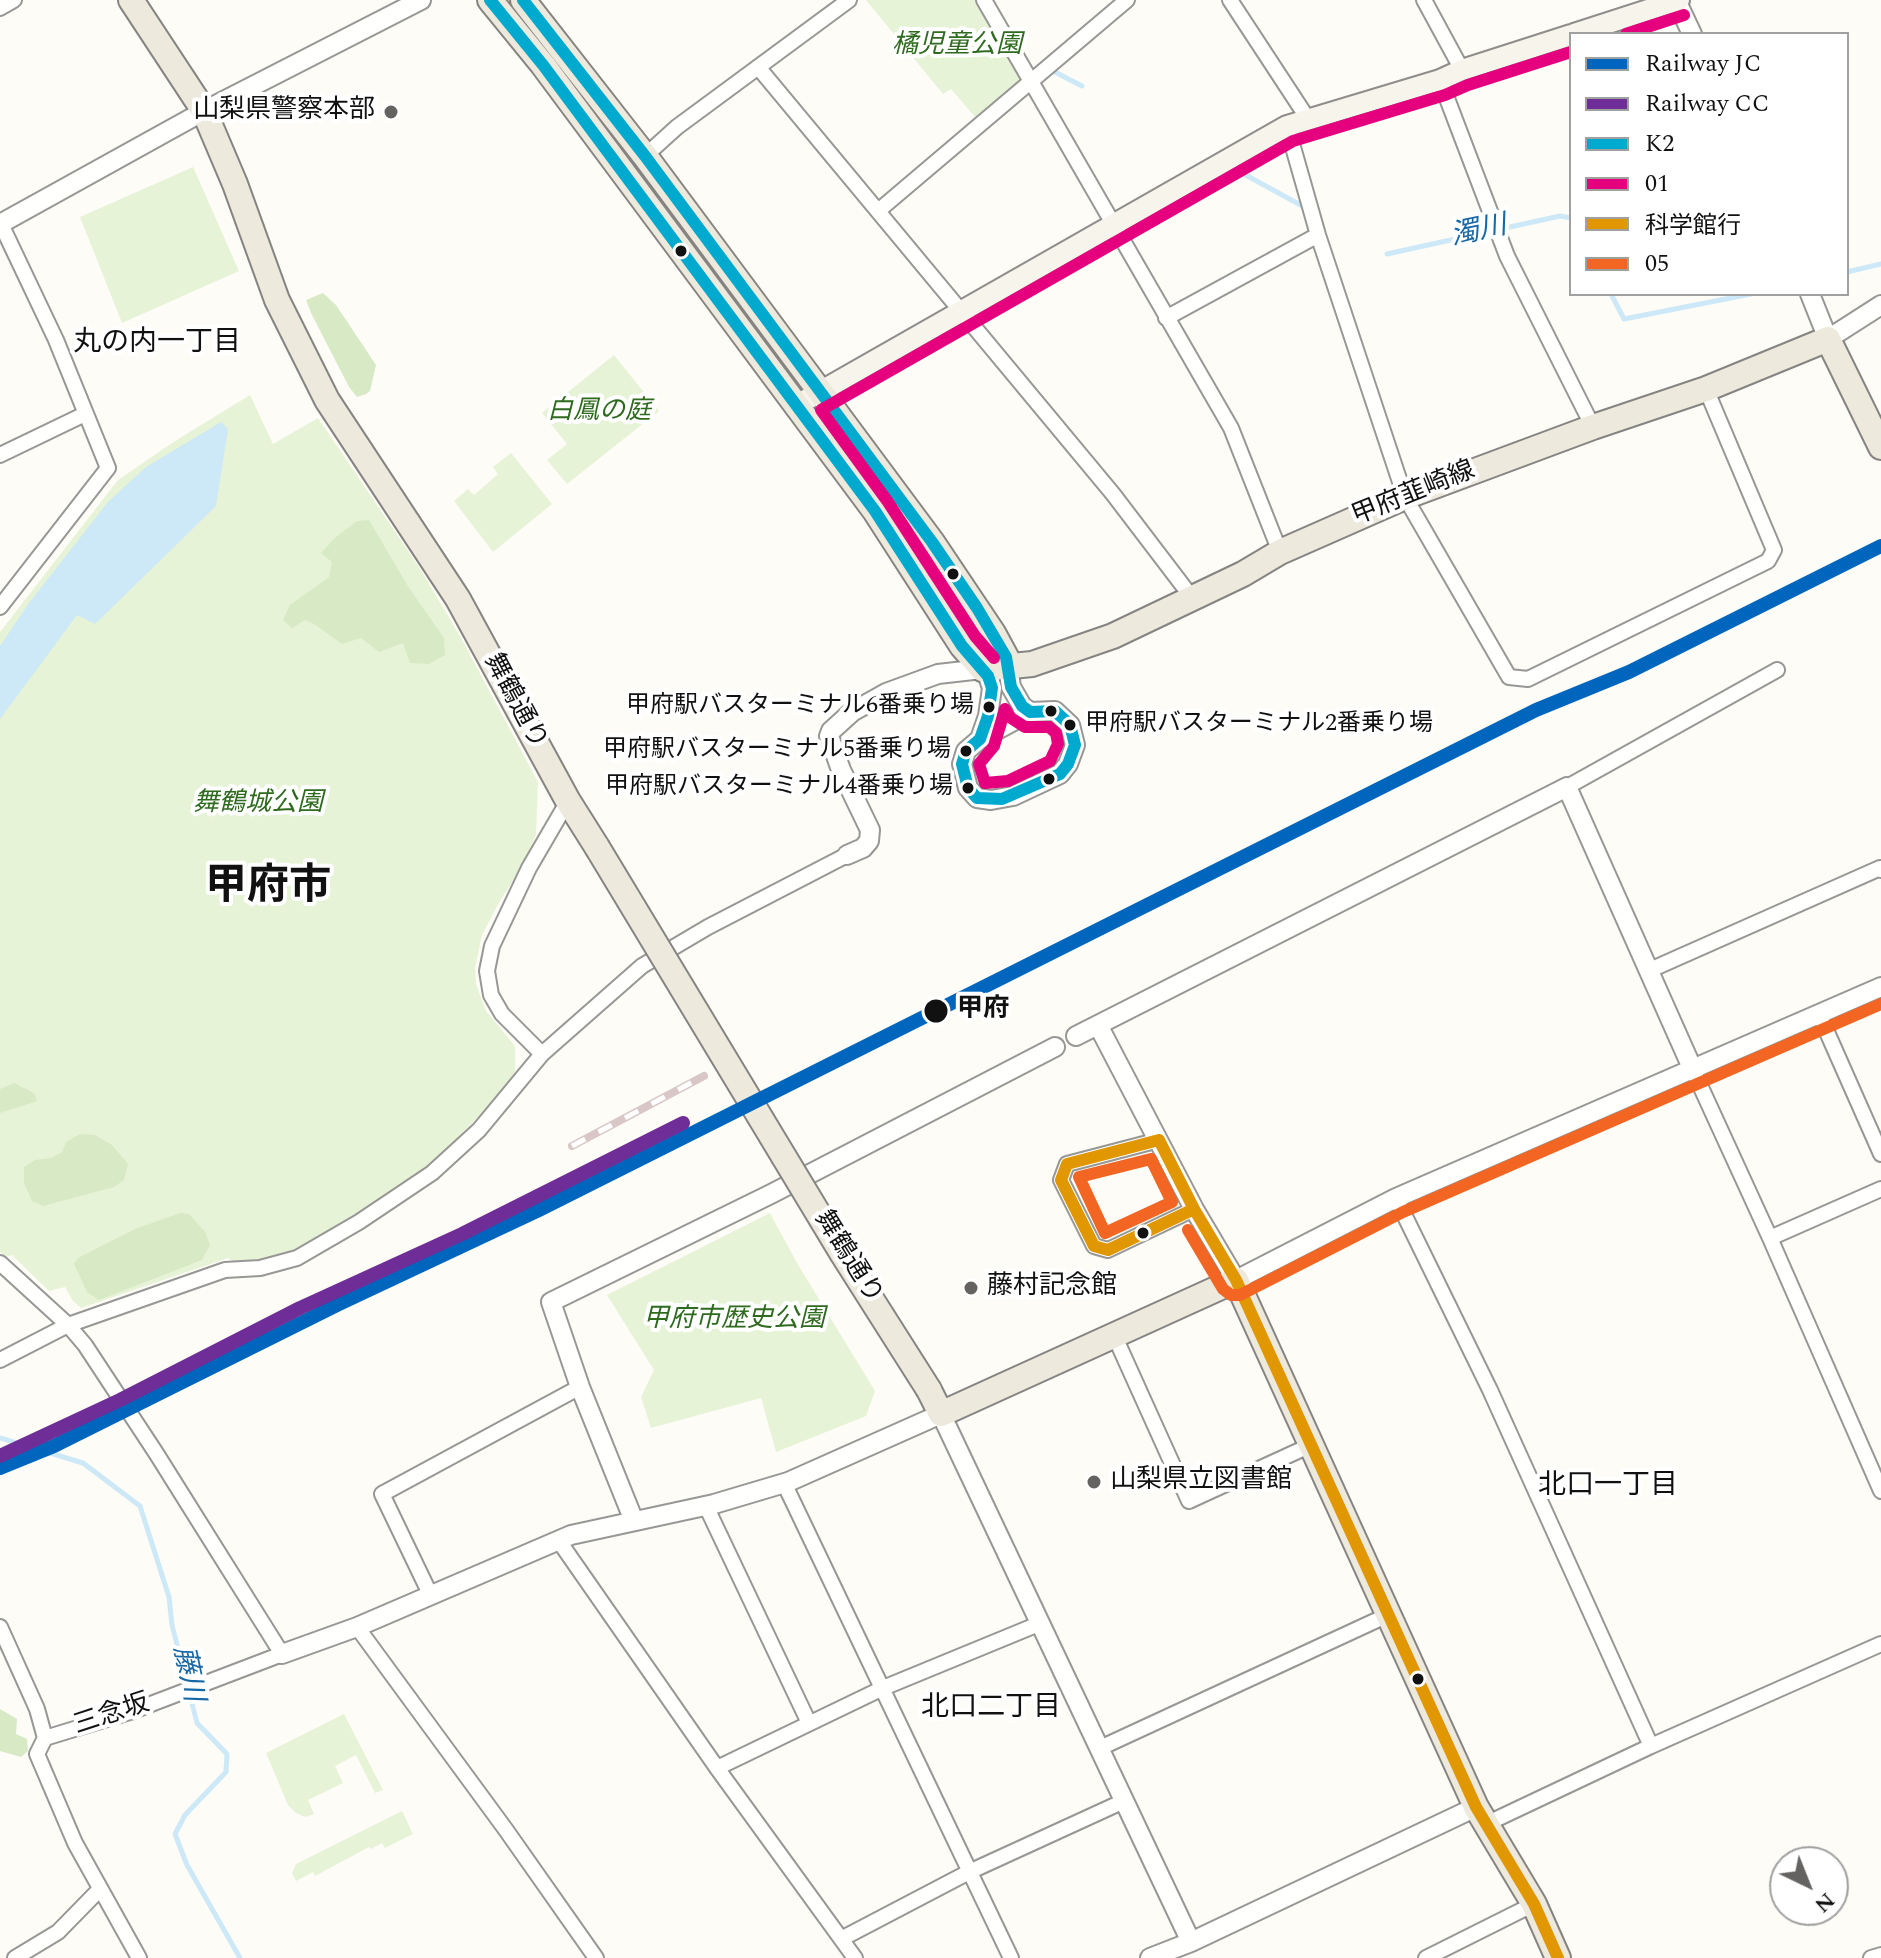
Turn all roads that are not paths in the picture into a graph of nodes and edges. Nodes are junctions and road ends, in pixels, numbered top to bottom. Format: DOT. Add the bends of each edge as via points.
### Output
graph roads {
  1 [pos="14,0"];
  2 [pos="131,0"];
  3 [pos="421,0"];
  4 [pos="490,0"];
  5 [pos="523,0"];
  6 [pos="849,0"];
  7 [pos="984,0"];
  8 [pos="1127,0"];
  9 [pos="1230,0"];
  10 [pos="1424,0"];
  11 [pos="1677,0"];
  12 [pos="0,8"];
  13 [pos="1578,32"];
  14 [pos="1691,32"];
  15 [pos="1569,35"];
  16 [pos="758,67"];
  17 [pos="1462,70"];
  18 [pos="1032,80"];
  19 [pos="1440,80"];
  20 [pos="204,111"];
  21 [pos="1308,119"];
  22 [pos="1287,126"];
  23 [pos="645,156"];
  24 [pos="878,211"];
  25 [pos="0,224"];
  26 [pos="1115,224"];
  27 [pos="1318,235"];
  28 [pos="1811,296"];
  29 [pos="1881,305"];
  30 [pos="959,312"];
  31 [pos="1166,318"];
  32 [pos="1828,339"];
  33 [pos="1706,389"];
  34 [pos="818,391"];
  35 [pos="797,405"];
  36 [pos="85,414"];
  37 [pos="1593,427"];
  38 [pos="1881,447"];
  39 [pos="0,455"];
  40 [pos="1405,497"];
  41 [pos="1280,552"];
  42 [pos="1193,599"];
  43 [pos="0,607"];
  44 [pos="1008,666"];
  45 [pos="982,669"];
  46 [pos="1777,670"];
  47 [pos="1030,712"];
  48 [pos="980,739"];
  49 [pos="1567,787"];
  50 [pos="568,801"];
  51 [pos="847,855"];
  52 [pos="1881,870"];
  53 [pos="1650,970"];
  54 [pos="1881,987"];
  55 [pos="1819,1014"];
  56 [pos="1098,1025"];
  57 [pos="1076,1036"];
  58 [pos="1055,1047"];
  59 [pos="542,1054"];
  60 [pos="1693,1070"];
  61 [pos="1159,1140"];
  62 [pos="1881,1154"];
  63 [pos="1881,1189"];
  64 [pos="1396,1198"];
  65 [pos="1194,1209"];
  66 [pos="1770,1238"];
  67 [pos="0,1263"];
  68 [pos="1236,1280"];
  69 [pos="68,1325"];
  70 [pos="1115,1337"];
  71 [pos="0,1360"];
  72 [pos="580,1387"];
  73 [pos="941,1414"];
  74 [pos="1311,1445"];
  75 [pos="784,1483"];
  76 [pos="1881,1491"];
  77 [pos="706,1506"];
  78 [pos="634,1521"];
  79 [pos="559,1541"];
  80 [pos="431,1596"];
  81 [pos="1390,1614"];
  82 [pos="1041,1623"];
  83 [pos="0,1627"];
  84 [pos="357,1627"];
  85 [pos="1881,1644"];
  86 [pos="282,1654"];
  87 [pos="883,1688"];
  88 [pos="809,1723"];
  89 [pos="45,1738"];
  90 [pos="1651,1746"];
  91 [pos="1100,1748"];
  92 [pos="717,1768"];
  93 [pos="1124,1801"];
  94 [pos="1481,1815"];
  95 [pos="969,1872"];
  96 [pos="100,1889"];
  97 [pos="1534,1904"];
  98 [pos="841,1939"];
  99 [pos="1191,1942"];
  100 [pos="1881,1955"];
  101 [pos="15,1958"];
  102 [pos="139,1958"];
  103 [pos="596,1958"];
  104 [pos="855,1958"];
  105 [pos="1011,1958"];
  106 [pos="1150,1958"];
  107 [pos="1426,1958"];
  108 [pos="1558,1958"];
  109 [pos="1871,1958"];
  1 -- 12 [label="street"];
  2 -- 20 [label="main road, 舞鶴通り"];
  3 -- 20 [label="street"];
  4 -- 35 [label="main road"];
  5 -- 23 [label="main road"];
  6 -- 16 [label="street"];
  7 -- 18 [label="street"];
  8 -- 18 [label="street"];
  9 -- 21 [label="street"];
  10 -- 17 [label="street"];
  11 -- 13 [label="main road"];
  11 -- 14 [label="street"];
  15 -- 17 [label="main road"];
  16 -- 23 [label="street"];
  16 -- 24 [label="street"];
  17 -- 19 [label="main road"];
  18 -- 24 [label="street"];
  18 -- 26 [label="street"];
  19 -- 21 [label="main road"];
  19 -- 37 [label="street" via="1507,256"];
  20 -- 25 [label="street"];
  20 -- 50 [label="main road, 舞鶴通り" via="277,300 327,400 458,599"];
  21 -- 22 [label="main road"];
  22 -- 26 [label="main road"];
  22 -- 27 [label="street"];
  23 -- 34 [label="main road"];
  24 -- 30 [label="street"];
  25 -- 36 [label="street"];
  26 -- 30 [label="main road"];
  26 -- 31 [label="street"];
  27 -- 31 [label="street"];
  27 -- 40 [label="street"];
  28 -- 32 [label="street"];
  29 -- 32 [label="street"];
  30 -- 34 [label="main road"];
  30 -- 42 [label="street" via="1113,494"];
  31 -- 41 [label="street" via="1231,428"];
  32 -- 33 [label="main road, 甲府韮崎線"];
  32 -- 38 [label="main road"];
  33 -- 37 [label="main road, 甲府韮崎線"];
  33 -- 40 [label="street" via="1774,550 1768,561 1528,679 1509,677"];
  34 -- 35 [label="main road"];
  34 -- 44 [label="main road" via="932,542 985,620"];
  35 -- 45 [label="main road"];
  36 -- 39 [label="street"];
  36 -- 43 [label="street" via="108,468"];
  37 -- 40 [label="main road, 甲府韮崎線"];
  40 -- 41 [label="main road, 甲府韮崎線"];
  41 -- 42 [label="main road, 甲府韮崎線"];
  42 -- 44 [label="main road, 甲府韮崎線" via="1113,636 1032,664"];
  44 -- 45 [label="main road, 甲府韮崎線"];
  44 -- 47 [label="street" via="1011,687"];
  45 -- 48 [label="street" via="992,688"];
  45 -- 51 [label="street" via="938,674 886,693 831,731 841,770 870,830 863,848"];
  46 -- 49 [label="street"];
  47 -- 48 [label="street"];
  47 -- 48 [label="street" via="1055,711 1070,725 1075,745 1060,774 1013,796 977,798 968,788 962,764 966,751"];
  49 -- 53 [label="street"];
  49 -- 56 [label="street"];
  50 -- 59 [label="street" via="529,868 492,946 487,971 491,995 502,1014"];
  50 -- 73 [label="main road, 舞鶴通り, bridge"];
  51 -- 59 [label="street" via="642,966"];
  52 -- 53 [label="street"];
  53 -- 60 [label="street"];
  54 -- 55 [label="street"];
  55 -- 60 [label="street"];
  55 -- 62 [label="street"];
  56 -- 57 [label="street"];
  56 -- 61 [label="street"];
  58 -- 72 [label="street" via="551,1302"];
  59 -- 69 [label="street" via="479,1130 432,1173 297,1258 225,1270"];
  60 -- 64 [label="street"];
  60 -- 66 [label="street"];
  61 -- 65 [label="street"];
  61 -- 65 [label="street" via="1067,1164 1061,1180 1094,1246 1108,1250"];
  63 -- 66 [label="street"];
  64 -- 68 [label="street"];
  64 -- 90 [label="street" via="1490,1390"];
  65 -- 68 [label="street"];
  66 -- 76 [label="street"];
  67 -- 69 [label="street"];
  68 -- 70 [label="main road"];
  68 -- 74 [label="main road"];
  69 -- 71 [label="street"];
  69 -- 86 [label="street"];
  70 -- 73 [label="main road"];
  70 -- 74 [label="street" via="1189,1501"];
  72 -- 78 [label="street"];
  72 -- 80 [label="street" via="382,1494"];
  73 -- 75 [label="street"];
  73 -- 82 [label="street"];
  74 -- 81 [label="main road"];
  75 -- 77 [label="street"];
  75 -- 87 [label="street"];
  77 -- 78 [label="street"];
  77 -- 88 [label="street"];
  78 -- 79 [label="street"];
  79 -- 80 [label="street"];
  79 -- 92 [label="street"];
  80 -- 84 [label="street"];
  81 -- 91 [label="street"];
  81 -- 94 [label="main road"];
  82 -- 87 [label="street"];
  82 -- 91 [label="street"];
  83 -- 89 [label="street"];
  84 -- 86 [label="street"];
  84 -- 103 [label="street"];
  85 -- 90 [label="street"];
  86 -- 89 [label="street, 三念坂"];
  87 -- 88 [label="street"];
  87 -- 95 [label="street"];
  88 -- 92 [label="street"];
  89 -- 96 [label="street" via="37,1754"];
  90 -- 94 [label="street"];
  91 -- 93 [label="street"];
  92 -- 98 [label="street"];
  93 -- 95 [label="street"];
  93 -- 99 [label="street"];
  94 -- 97 [label="main road"];
  94 -- 99 [label="street"];
  95 -- 98 [label="street"];
  95 -- 105 [label="street"];
  96 -- 101 [label="street" via="58,1932"];
  96 -- 102 [label="street"];
  97 -- 107 [label="street"];
  97 -- 108 [label="main road"];
  98 -- 104 [label="street"];
  99 -- 106 [label="street"];
  100 -- 109 [label="street"];
}
